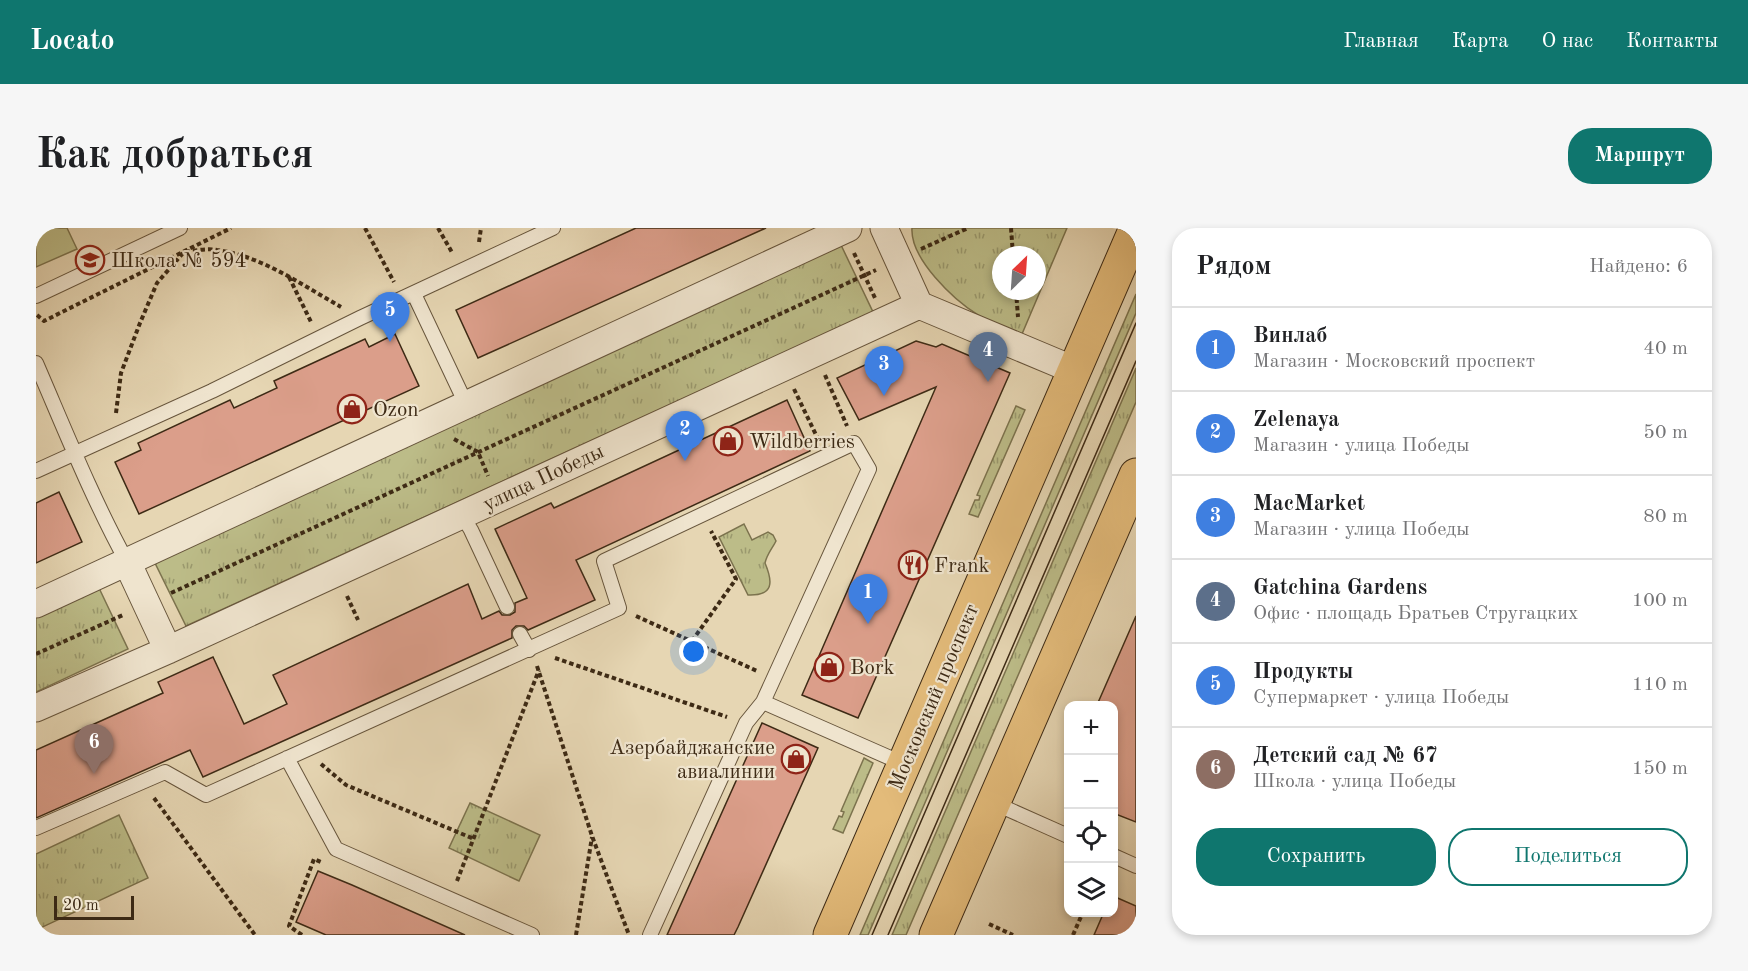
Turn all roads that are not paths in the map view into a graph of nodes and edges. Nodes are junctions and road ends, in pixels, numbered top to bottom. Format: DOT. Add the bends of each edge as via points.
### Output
graph roads {
  1 [pos="180,228"];
  2 [pos="884,228"];
  3 [pos="1136,228"];
  4 [pos="546,230"];
  5 [pos="849,235"];
  6 [pos="36,296"];
  7 [pos="408,296"];
  8 [pos="919,304"];
  9 [pos="36,363"];
  10 [pos="1074,370"];
  11 [pos="466,404"];
  12 [pos="75,453"];
  13 [pos="36,471"];
  14 [pos="1136,476"];
  15 [pos="462,515"];
  16 [pos="127,561"];
  17 [pos="36,604"];
  18 [pos="507,607"];
  19 [pos="520,634"];
  20 [pos="168,650"];
  21 [pos="529,650"];
  22 [pos="763,702"];
  23 [pos="36,708"];
  24 [pos="286,758"];
  25 [pos="904,764"];
  26 [pos="994,803"];
  27 [pos="36,828"];
  28 [pos="1064,834"];
  29 [pos="1118,858"];
  30 [pos="1136,866"];
  31 [pos="532,935"];
  32 [pos="650,935"];
  33 [pos="830,935"];
  34 [pos="936,935"];
  1 -- 6 [label="lane"];
  2 -- 8 [label="street"];
  3 -- 10 [label="main road, Московский проспект"];
  4 -- 7 [label="lane"];
  5 -- 11 [label="street"];
  7 -- 11 [label="lane"];
  7 -- 12 [label="lane"];
  8 -- 10 [label="street"];
  8 -- 15 [label="street, улица Победы"];
  9 -- 12 [label="lane"];
  10 -- 25 [label="main road, Московский проспект"];
  11 -- 16 [label="street"];
  12 -- 13 [label="lane"];
  12 -- 16 [label="lane"];
  14 -- 26 [label="main road"];
  15 -- 18 [label="lane"];
  15 -- 20 [label="street, улица Победы"];
  16 -- 17 [label="street"];
  16 -- 20 [label="street"];
  19 -- 21 [label="lane"];
  20 -- 23 [label="street, улица Победы"];
  21 -- 22 [label="lane" via="619,608 604,561 854,443 869,470"];
  21 -- 24 [label="lane"];
  22 -- 25 [label="lane"];
  22 -- 32 [label="lane" via="746,723"];
  24 -- 27 [label="lane" via="206,795 165,772"];
  24 -- 31 [label="lane" via="336,849"];
  25 -- 33 [label="main road, Московский проспект"];
  26 -- 28 [label="lane"];
  26 -- 34 [label="main road"];
  29 -- 30 [label="lane"];
}
